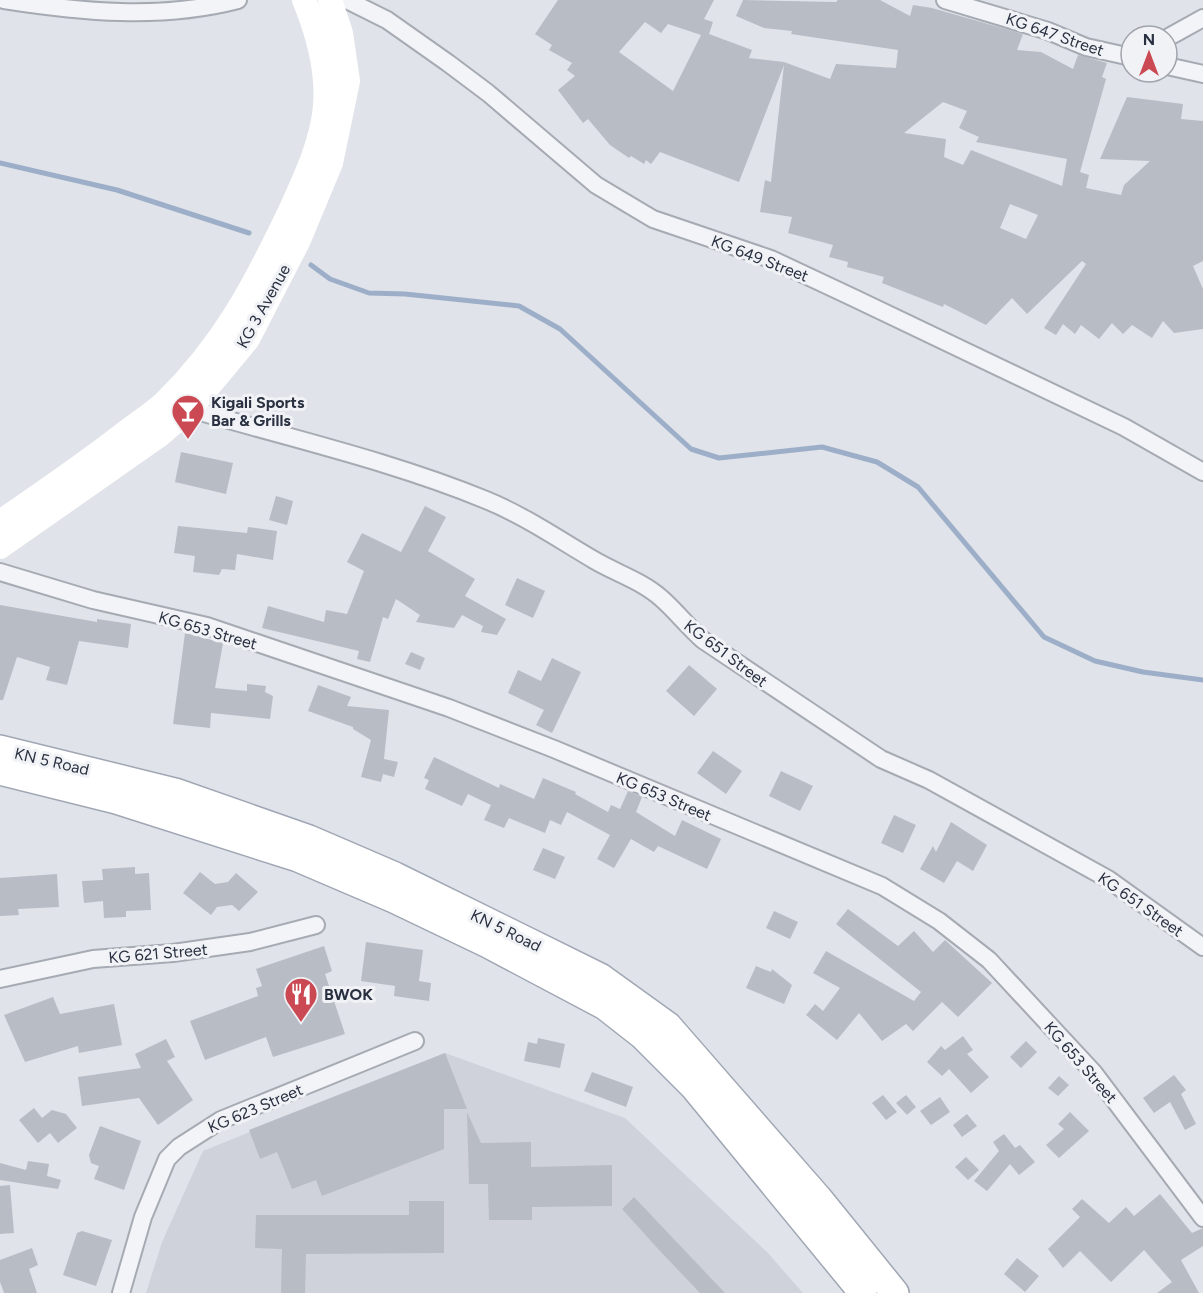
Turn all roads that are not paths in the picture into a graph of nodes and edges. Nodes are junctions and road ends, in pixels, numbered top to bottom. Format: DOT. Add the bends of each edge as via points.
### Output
graph roads {
  1 [pos="3,0"];
  2 [pos="238,0"];
  3 [pos="304,0"];
  4 [pos="330,0"];
  5 [pos="347,0"];
  6 [pos="945,0"];
  7 [pos="1203,18"];
  8 [pos="1179,31"];
  9 [pos="1119,54"];
  10 [pos="1179,69"];
  11 [pos="1203,74"];
  12 [pos="190,409"];
  13 [pos="1203,472"];
  14 [pos="0,522"];
  15 [pos="0,547"];
  16 [pos="0,572"];
  17 [pos="0,749"];
  18 [pos="0,771"];
  19 [pos="316,925"];
  20 [pos="1203,947"];
  21 [pos="0,979"];
  22 [pos="415,1041"];
  23 [pos="1203,1218"];
  24 [pos="121,1293"];
  25 [pos="863,1293"];
  26 [pos="895,1293"];
  1 -- 2 [label="street" via="74,10 140,12 216,6"];
  3 -- 14 [label="main road, KG 3 Avenue" via="324,63 325,108 308,173 255,283 210,354 163,404 84,465"];
  4 -- 12 [label="main road, KG 3 Avenue" via="341,33 348,81 331,163 299,240 248,339"];
  5 -- 13 [label="street, KG 649 Street" via="387,20 447,63 596,185 652,219 771,260 844,293 1124,427"];
  6 -- 9 [label="street, KG 647 Street"];
  7 -- 8 [label="street"];
  10 -- 11 [label="street"];
  12 -- 15 [label="main road, KG 3 Avenue" via="160,435"];
  12 -- 20 [label="street, KG 651 Street" via="424,478 486,500 526,520 644,585 703,640 881,759 929,780 1108,879"];
  16 -- 23 [label="street, KG 653 Street" via="93,600 207,627 449,708 882,886 939,921 989,960 1094,1073"];
  17 -- 26 [label="main road, KN 5 Road" via="175,792 309,839 395,876 600,977 668,1026"];
  18 -- 25 [label="main road, KN 5 Road" via="116,800 298,858 488,944 605,1006 642,1035 694,1087"];
  19 -- 21 [label="street, KG 621 Street" via="250,942 93,959"];
  22 -- 24 [label="street, KG 623 Street" via="221,1120 179,1147 167,1159 143,1217"];
}
